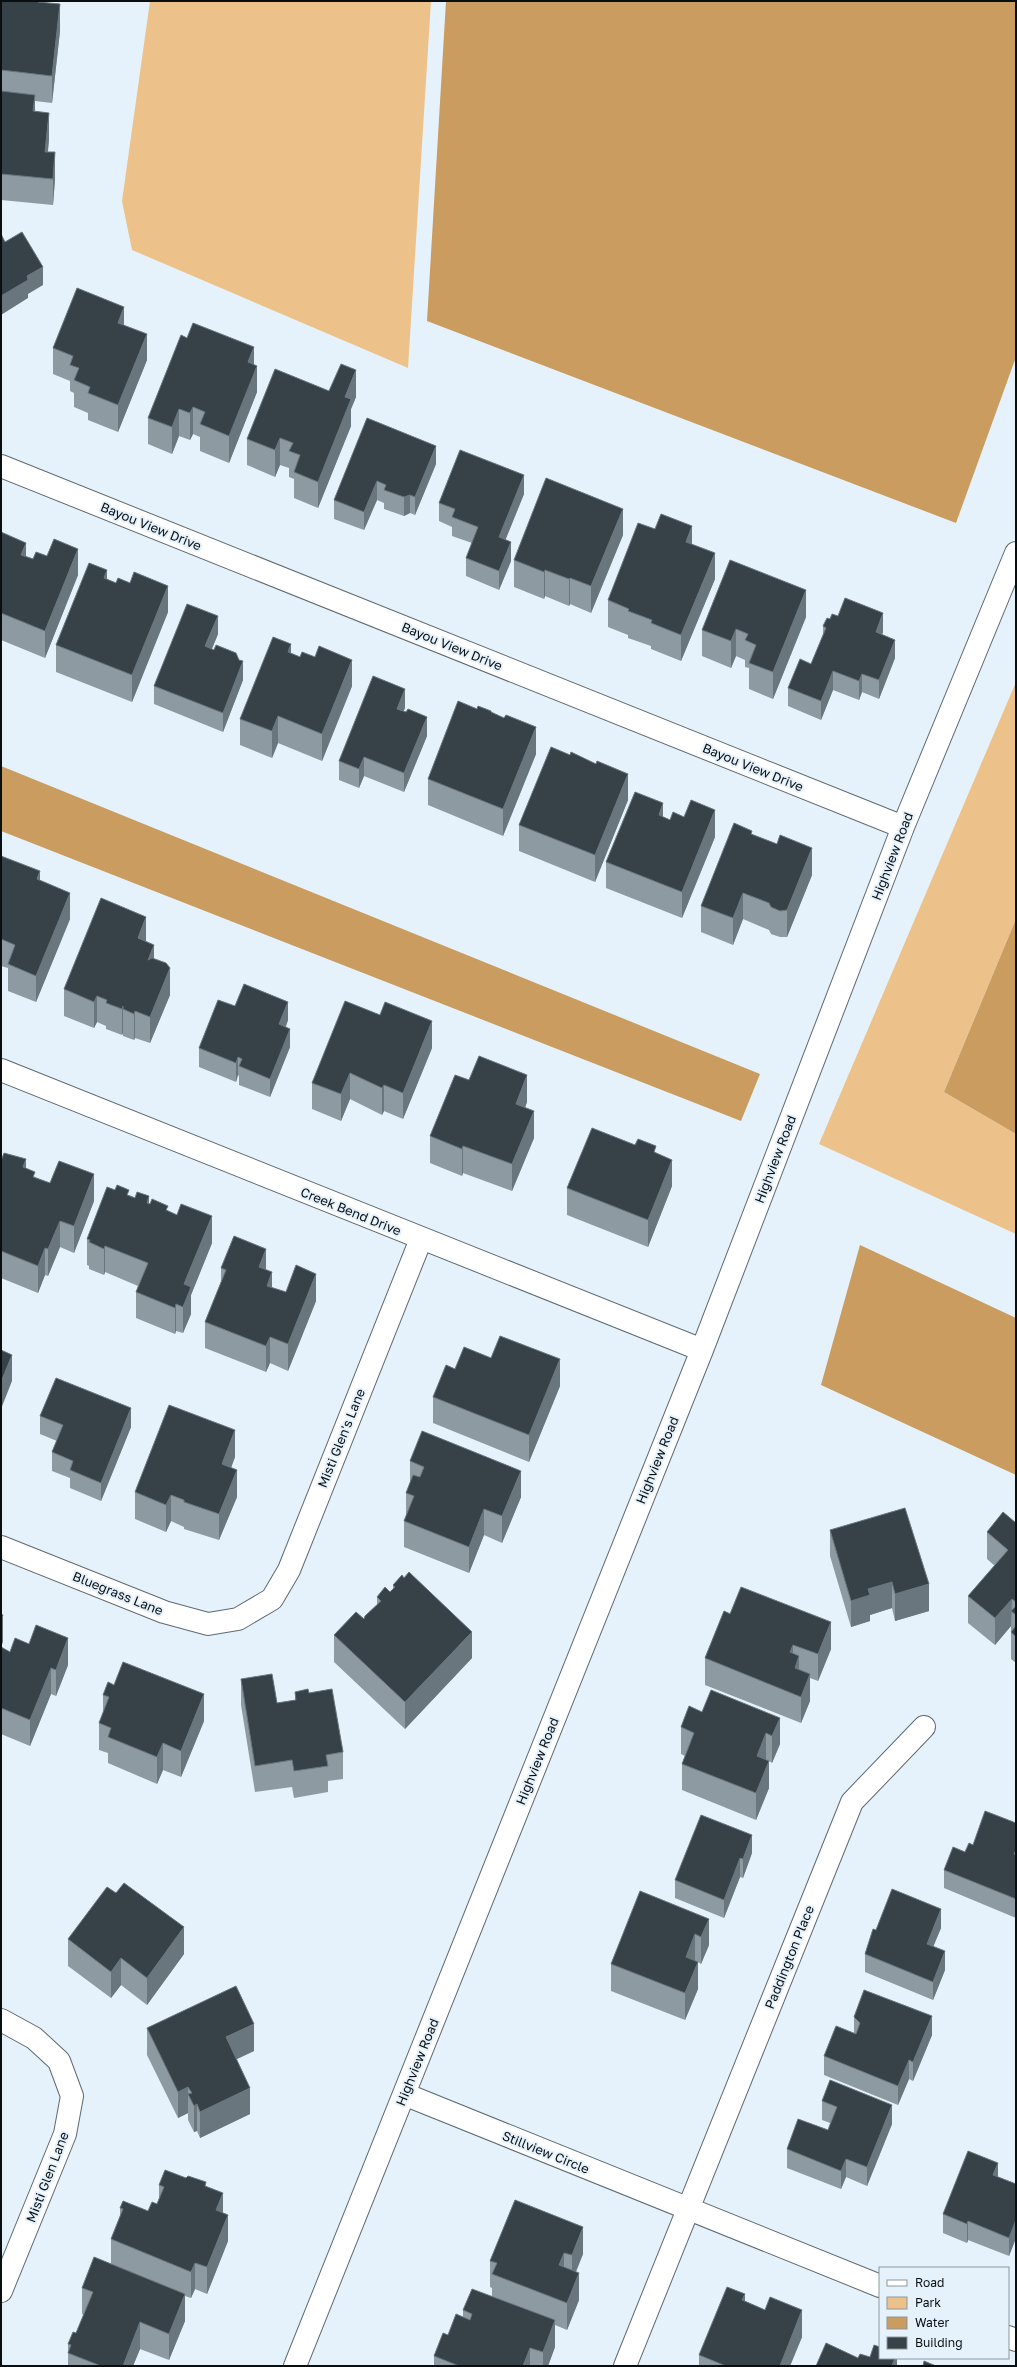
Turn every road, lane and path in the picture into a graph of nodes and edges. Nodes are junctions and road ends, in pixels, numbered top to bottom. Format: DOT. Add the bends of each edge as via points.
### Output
graph roads {
  1 [pos="1,466"];
  2 [pos="1016,553"];
  3 [pos="903,827"];
  4 [pos="1,1070"];
  5 [pos="421,1239"];
  6 [pos="702,1350"];
  7 [pos="1,1547"];
  8 [pos="238,1618"];
  9 [pos="924,1726"];
  10 [pos="1,2020"];
  11 [pos="404,2094"];
  12 [pos="688,2210"];
  13 [pos="879,2286"];
  14 [pos="1,2291"];
  15 [pos="295,2366"];
  16 [pos="625,2366"];
  1 -- 3 [label="street, Bayou View Drive"];
  2 -- 3 [label="street, Highview Road"];
  3 -- 6 [label="street, Highview Road"];
  4 -- 5 [label="street, Creek Bend Drive"];
  5 -- 6 [label="street, Creek Bend Drive"];
  5 -- 8 [label="street, Misti Glen's Lane" via="289,1570 272,1599"];
  6 -- 11 [label="street, Highview Road"];
  7 -- 8 [label="street, Bluegrass Lane" via="164,1612 208,1624"];
  9 -- 12 [label="street, Paddington Place" via="852,1802"];
  10 -- 14 [label="street, Misti Glen Lane" via="34,2038 59,2061 72,2096 65,2134"];
  11 -- 12 [label="street, Stillview Circle"];
  11 -- 15 [label="street, Highview Road"];
  12 -- 13 [label="street, Stillview Circle"];
  12 -- 16 [label="street"];
}
